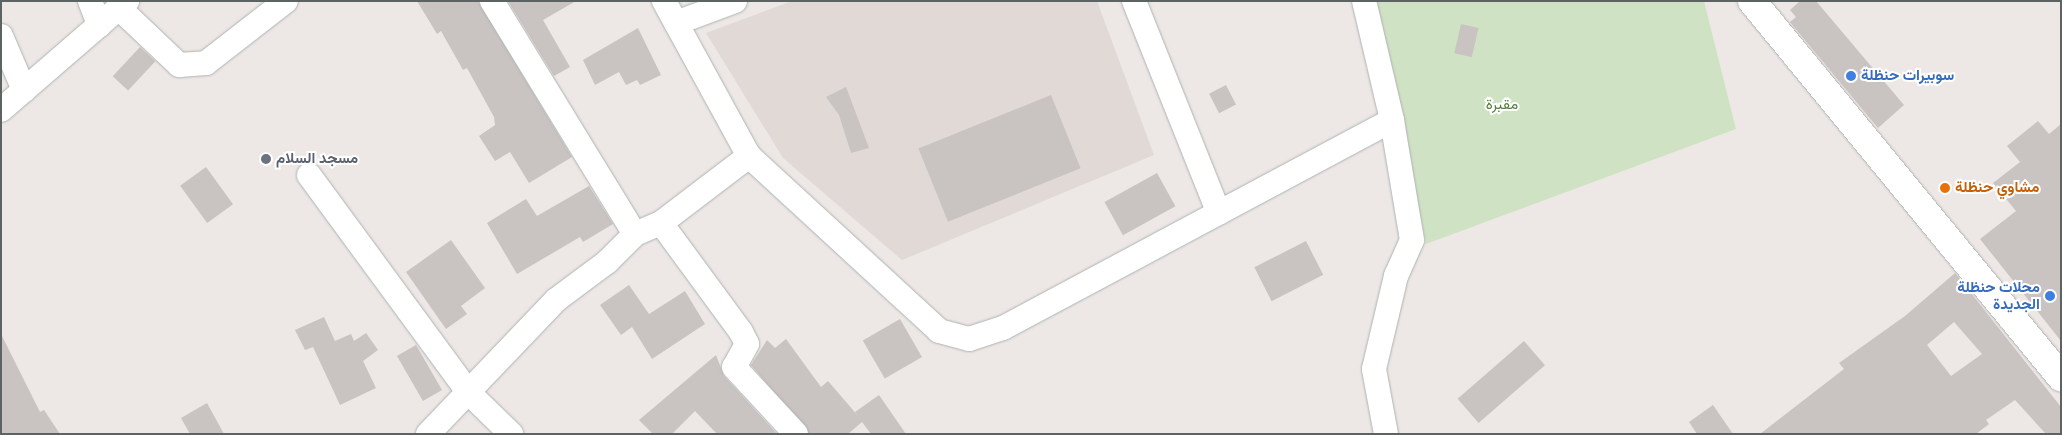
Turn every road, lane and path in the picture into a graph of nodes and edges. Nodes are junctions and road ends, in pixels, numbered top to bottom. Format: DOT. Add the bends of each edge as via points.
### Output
graph roads {
  1 [pos="90,1"];
  2 [pos="286,1"];
  3 [pos="492,1"];
  4 [pos="664,1"];
  5 [pos="736,1"];
  6 [pos="1134,1"];
  7 [pos="1364,1"];
  8 [pos="1752,1"];
  9 [pos="123,5"];
  10 [pos="676,23"];
  11 [pos="99,25"];
  12 [pos="1,36"];
  13 [pos="1,70"];
  14 [pos="24,90"];
  15 [pos="1,110"];
  16 [pos="1392,120"];
  17 [pos="749,156"];
  18 [pos="309,175"];
  19 [pos="1219,212"];
  20 [pos="662,223"];
  21 [pos="635,234"];
  22 [pos="2061,377"];
  23 [pos="469,393"];
  24 [pos="428,434"];
  25 [pos="511,434"];
  26 [pos="796,434"];
  27 [pos="1386,434"];
  1 -- 11 [label="street"];
  2 -- 9 [label="street" via="206,63 179,65"];
  3 -- 21 [label="street"];
  4 -- 10 [label="street"];
  5 -- 10 [label="street"];
  6 -- 19 [label="street"];
  7 -- 16 [label="street"];
  8 -- 22 [label="street"];
  9 -- 11 [label="street"];
  10 -- 17 [label="street"];
  11 -- 14 [label="street"];
  12 -- 14 [label="street"];
  13 -- 14 [label="street"];
  14 -- 15 [label="street"];
  16 -- 19 [label="street"];
  16 -- 27 [label="street" via="1412,240 1396,276 1374,369"];
  17 -- 19 [label="street" via="939,331 969,338 1003,328"];
  17 -- 20 [label="street"];
  18 -- 23 [label="street"];
  20 -- 21 [label="street"];
  20 -- 26 [label="street" via="741,332 747,344 734,367"];
  21 -- 23 [label="street" via="607,262 556,300"];
  23 -- 24 [label="street"];
  23 -- 25 [label="street"];
}
